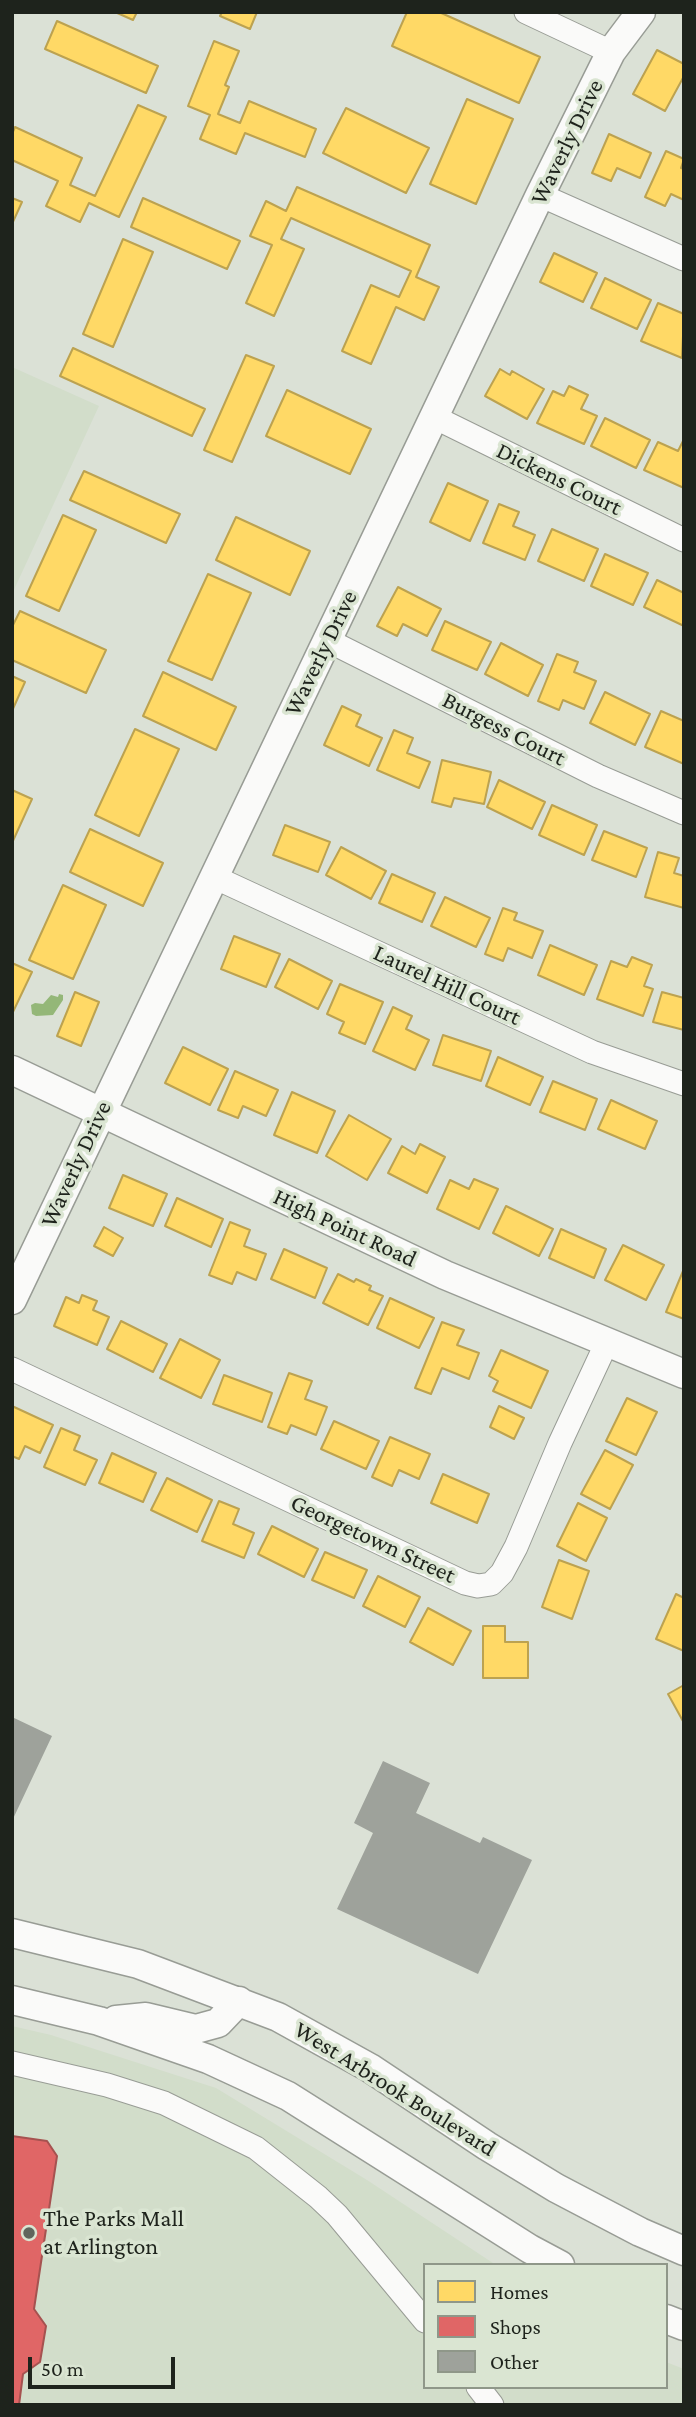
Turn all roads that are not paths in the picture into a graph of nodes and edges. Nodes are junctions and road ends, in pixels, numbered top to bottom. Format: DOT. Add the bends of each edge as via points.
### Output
graph roads {
  1 [pos="526,12"];
  2 [pos="641,12"];
  3 [pos="611,52"];
  4 [pos="540,195"];
  5 [pos="684,259"];
  6 [pos="434,417"];
  7 [pos="684,540"];
  8 [pos="327,640"];
  9 [pos="684,813"];
  10 [pos="214,877"];
  11 [pos="12,1070"];
  12 [pos="684,1084"];
  13 [pos="101,1112"];
  14 [pos="12,1300"];
  15 [pos="607,1342"];
  16 [pos="12,1369"];
  17 [pos="684,1374"];
  18 [pos="12,1933"];
  19 [pos="12,2000"];
  20 [pos="239,2001"];
  21 [pos="99,2021"];
  22 [pos="12,2063"];
  23 [pos="684,2251"];
  24 [pos="556,2263"];
  25 [pos="423,2319"];
  26 [pos="480,2389"];
  27 [pos="492,2405"];
  1 -- 3 [label="street"];
  2 -- 3 [label="street, Waverly Drive"];
  3 -- 4 [label="street, Waverly Drive"];
  4 -- 5 [label="street"];
  4 -- 6 [label="street, Waverly Drive"];
  6 -- 7 [label="street, Dickens Court"];
  6 -- 8 [label="street, Waverly Drive"];
  8 -- 9 [label="street, Burgess Court" via="598,776"];
  8 -- 10 [label="street, Waverly Drive"];
  10 -- 12 [label="street, Laurel Hill Court" via="592,1052"];
  10 -- 13 [label="street, Waverly Drive"];
  11 -- 13 [label="street, High Point Road"];
  13 -- 14 [label="street, Waverly Drive"];
  13 -- 15 [label="street, High Point Road" via="445,1275"];
  15 -- 16 [label="street, Georgetown Street" via="516,1547 502,1573 491,1584 478,1586"];
  15 -- 17 [label="street, High Point Road"];
  18 -- 20 [label="street, West Arbrook Boulevard" via="138,1965"];
  19 -- 21 [label="street"];
  20 -- 21 [label="street" via="218,2023 195,2029 146,2017"];
  20 -- 23 [label="street, West Arbrook Boulevard" via="278,2017 370,2068 556,2188"];
  21 -- 24 [label="street" via="208,2059 288,2096"];
  22 -- 25 [label="street" via="164,2103 256,2148 337,2215"];
  26 -- 27 [label="street"];
}
